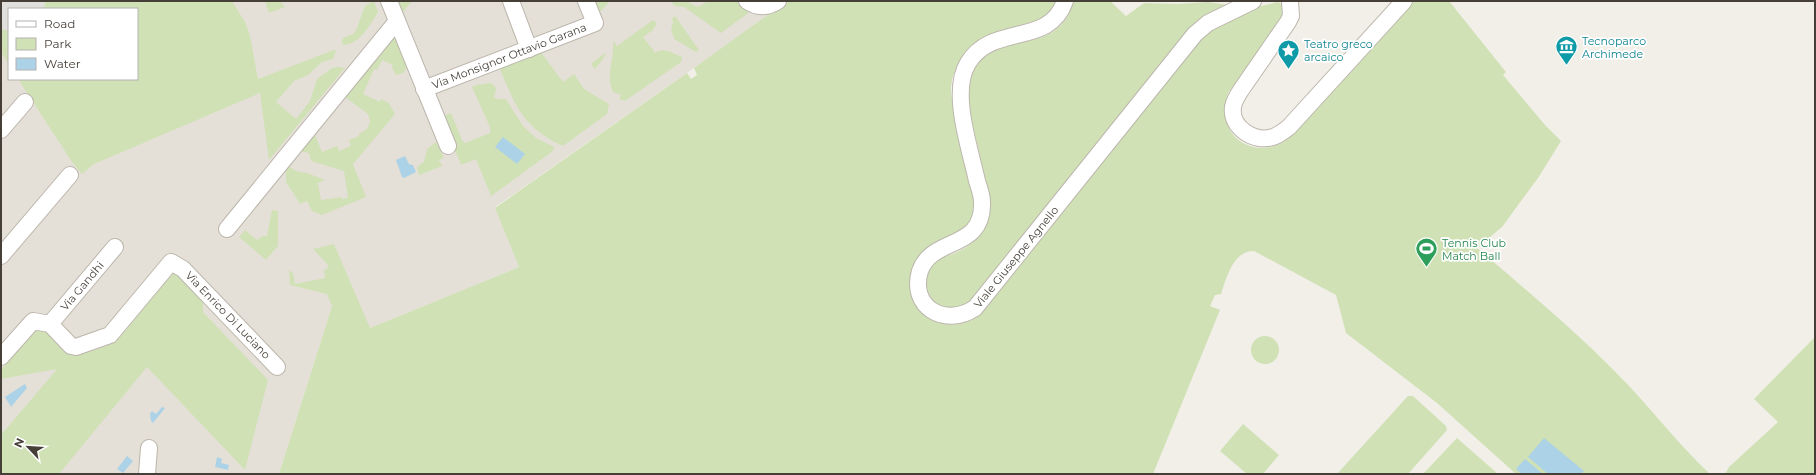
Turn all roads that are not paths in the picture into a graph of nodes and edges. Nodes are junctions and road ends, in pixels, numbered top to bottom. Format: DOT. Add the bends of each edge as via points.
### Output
graph roads {
  1 [pos="389,1"];
  2 [pos="511,1"];
  3 [pos="586,1"];
  4 [pos="747,1"];
  5 [pos="778,1"];
  6 [pos="1065,1"];
  7 [pos="1253,1"];
  8 [pos="1290,1"];
  9 [pos="1404,1"];
  10 [pos="397,21"];
  11 [pos="529,49"];
  12 [pos="424,89"];
  13 [pos="25,102"];
  14 [pos="1,130"];
  15 [pos="448,146"];
  16 [pos="70,175"];
  17 [pos="227,229"];
  18 [pos="115,247"];
  19 [pos="1,256"];
  20 [pos="50,324"];
  21 [pos="1,357"];
  22 [pos="277,367"];
  23 [pos="149,448"];
  24 [pos="147,474"];
  1 -- 10 [label="street"];
  2 -- 11 [label="street"];
  3 -- 11 [label="street, Via Monsignor Ottavio Garana" via="595,23"];
  4 -- 5 [label="street" via="765,7"];
  6 -- 7 [label="street, Viale Giuseppe Agnello" via="1051,23 987,44 972,56 963,73 960,99 982,201 980,219 971,233 932,254 925,260 921,269 918,279 920,296 928,307 941,315 960,316 975,308 1196,34 1208,23"];
  8 -- 9 [label="street" via="1291,16 1288,22 1241,90 1232,108 1237,124 1243,132 1260,138 1274,137 1289,127"];
  10 -- 12 [label="street"];
  10 -- 17 [label="street"];
  11 -- 12 [label="street, Via Monsignor Ottavio Garana"];
  12 -- 15 [label="street"];
  13 -- 14 [label="street"];
  16 -- 19 [label="street"];
  18 -- 20 [label="street, Via Gandhi"];
  20 -- 21 [label="street" via="33,321"];
  20 -- 22 [label="street, Via Enrico Di Luciano" via="70,346 76,347 110,335 172,262 183,269"];
  23 -- 24 [label="street"];
}
